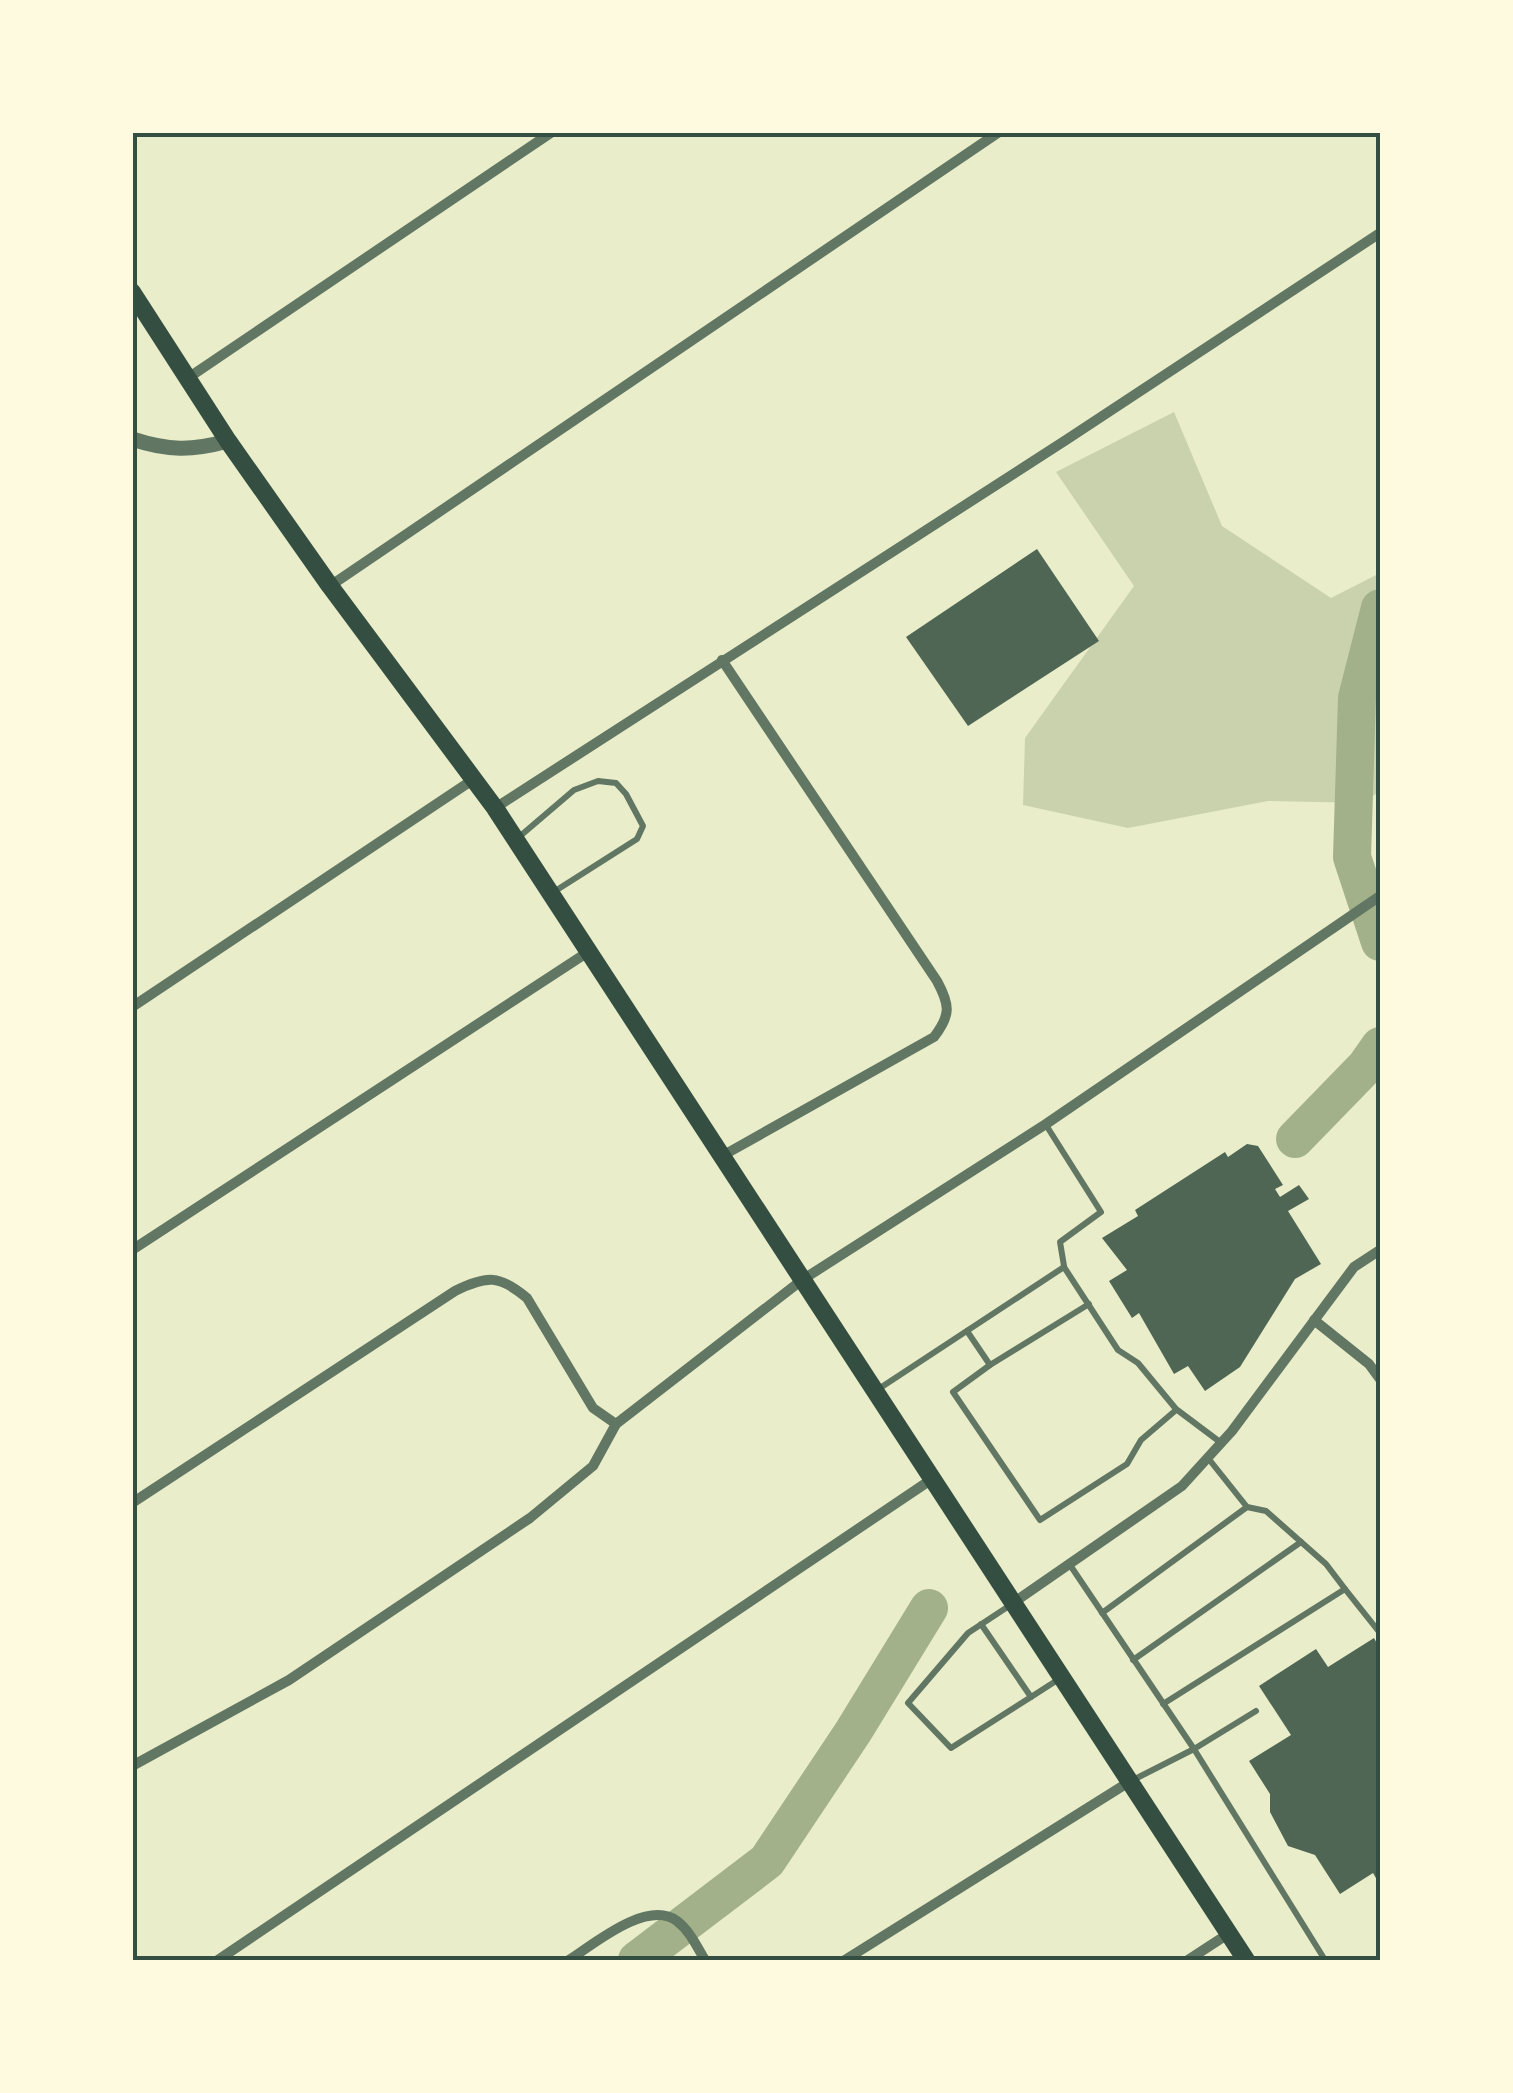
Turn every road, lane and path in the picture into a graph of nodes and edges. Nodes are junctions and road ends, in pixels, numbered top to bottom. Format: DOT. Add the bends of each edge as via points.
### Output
graph roads {
  1 [pos="552,132"];
  2 [pos="999,132"];
  3 [pos="1380,233"];
  4 [pos="132,292"];
  5 [pos="188,378"];
  6 [pos="132,439"];
  7 [pos="228,442"];
  8 [pos="330,586"];
  9 [pos="722,660"];
  10 [pos="474,778"];
  11 [pos="494,808"];
  12 [pos="516,840"];
  13 [pos="550,894"];
  14 [pos="1380,896"];
  15 [pos="588,952"];
  16 [pos="132,1006"];
  17 [pos="1046,1124"];
  18 [pos="722,1156"];
  19 [pos="132,1250"];
  20 [pos="1380,1250"];
  21 [pos="1064,1267"];
  22 [pos="802,1280"];
  23 [pos="1088,1304"];
  24 [pos="1314,1320"];
  25 [pos="967,1331"];
  26 [pos="990,1365"];
  27 [pos="1380,1378"];
  28 [pos="875,1392"];
  29 [pos="1176,1410"];
  30 [pos="616,1424"];
  31 [pos="1221,1443"];
  32 [pos="1208,1458"];
  33 [pos="932,1479"];
  34 [pos="132,1503"];
  35 [pos="1247,1506"];
  36 [pos="1300,1542"];
  37 [pos="1069,1564"];
  38 [pos="1345,1589"];
  39 [pos="1013,1603"];
  40 [pos="1102,1613"];
  41 [pos="981,1624"];
  42 [pos="1380,1632"];
  43 [pos="1133,1660"];
  44 [pos="1062,1677"];
  45 [pos="1031,1697"];
  46 [pos="1163,1704"];
  47 [pos="1256,1711"];
  48 [pos="1194,1749"];
  49 [pos="132,1766"];
  50 [pos="1129,1782"];
  51 [pos="1228,1934"];
  52 [pos="218,1960"];
  53 [pos="569,1960"];
  54 [pos="705,1960"];
  55 [pos="845,1960"];
  56 [pos="1188,1960"];
  57 [pos="1246,1960"];
  58 [pos="1326,1960"];
  1 -- 5 [label="street"];
  2 -- 8 [label="street"];
  3 -- 9 [label="street"];
  4 -- 5 [label="main road"];
  5 -- 7 [label="main road"];
  6 -- 7 [label="street" via="168,450"];
  7 -- 8 [label="main road"];
  8 -- 10 [label="main road"];
  9 -- 11 [label="street"];
  9 -- 18 [label="street" via="938,981 948,1009 934,1037"];
  10 -- 11 [label="main road"];
  10 -- 16 [label="street"];
  11 -- 12 [label="main road"];
  12 -- 13 [label="main road"];
  12 -- 13 [label="lane" via="574,790 598,781 616,783 626,794 643,826 637,839"];
  13 -- 15 [label="main road"];
  14 -- 17 [label="street"];
  15 -- 18 [label="main road"];
  15 -- 19 [label="street"];
  17 -- 21 [label="lane" via="1100,1212 1060,1242"];
  17 -- 22 [label="street"];
  18 -- 22 [label="main road"];
  20 -- 24 [label="street" via="1354,1267"];
  21 -- 23 [label="lane"];
  21 -- 25 [label="lane"];
  22 -- 28 [label="main road"];
  22 -- 30 [label="street"];
  23 -- 26 [label="lane"];
  23 -- 29 [label="lane" via="1118,1350 1138,1363"];
  24 -- 27 [label="street"];
  24 -- 31 [label="street"];
  25 -- 26 [label="lane"];
  25 -- 28 [label="lane"];
  26 -- 29 [label="lane" via="953,1392 1040,1520 1128,1464 1141,1440"];
  28 -- 33 [label="main road"];
  29 -- 31 [label="lane"];
  30 -- 34 [label="street" via="593,1408 528,1298 512,1285 477,1280"];
  30 -- 49 [label="street" via="593,1466 530,1518 289,1680"];
  31 -- 32 [label="street"];
  32 -- 35 [label="lane"];
  32 -- 37 [label="street" via="1182,1486"];
  33 -- 39 [label="main road"];
  33 -- 52 [label="street"];
  35 -- 36 [label="lane" via="1266,1511"];
  35 -- 40 [label="lane"];
  36 -- 38 [label="lane"];
  36 -- 43 [label="lane"];
  37 -- 39 [label="street"];
  37 -- 40 [label="lane"];
  38 -- 42 [label="lane"];
  38 -- 46 [label="lane"];
  39 -- 41 [label="lane"];
  39 -- 44 [label="main road"];
  40 -- 43 [label="lane"];
  41 -- 45 [label="lane"];
  41 -- 45 [label="lane" via="908,1703 951,1748"];
  43 -- 46 [label="lane"];
  44 -- 45 [label="lane"];
  44 -- 50 [label="main road"];
  46 -- 48 [label="lane"];
  47 -- 48 [label="lane"];
  48 -- 50 [label="lane"];
  48 -- 58 [label="lane"];
  50 -- 51 [label="main road"];
  50 -- 55 [label="street"];
  51 -- 56 [label="street"];
  51 -- 57 [label="main road"];
  53 -- 54 [label="street" via="656,1914 687,1930"];
}
